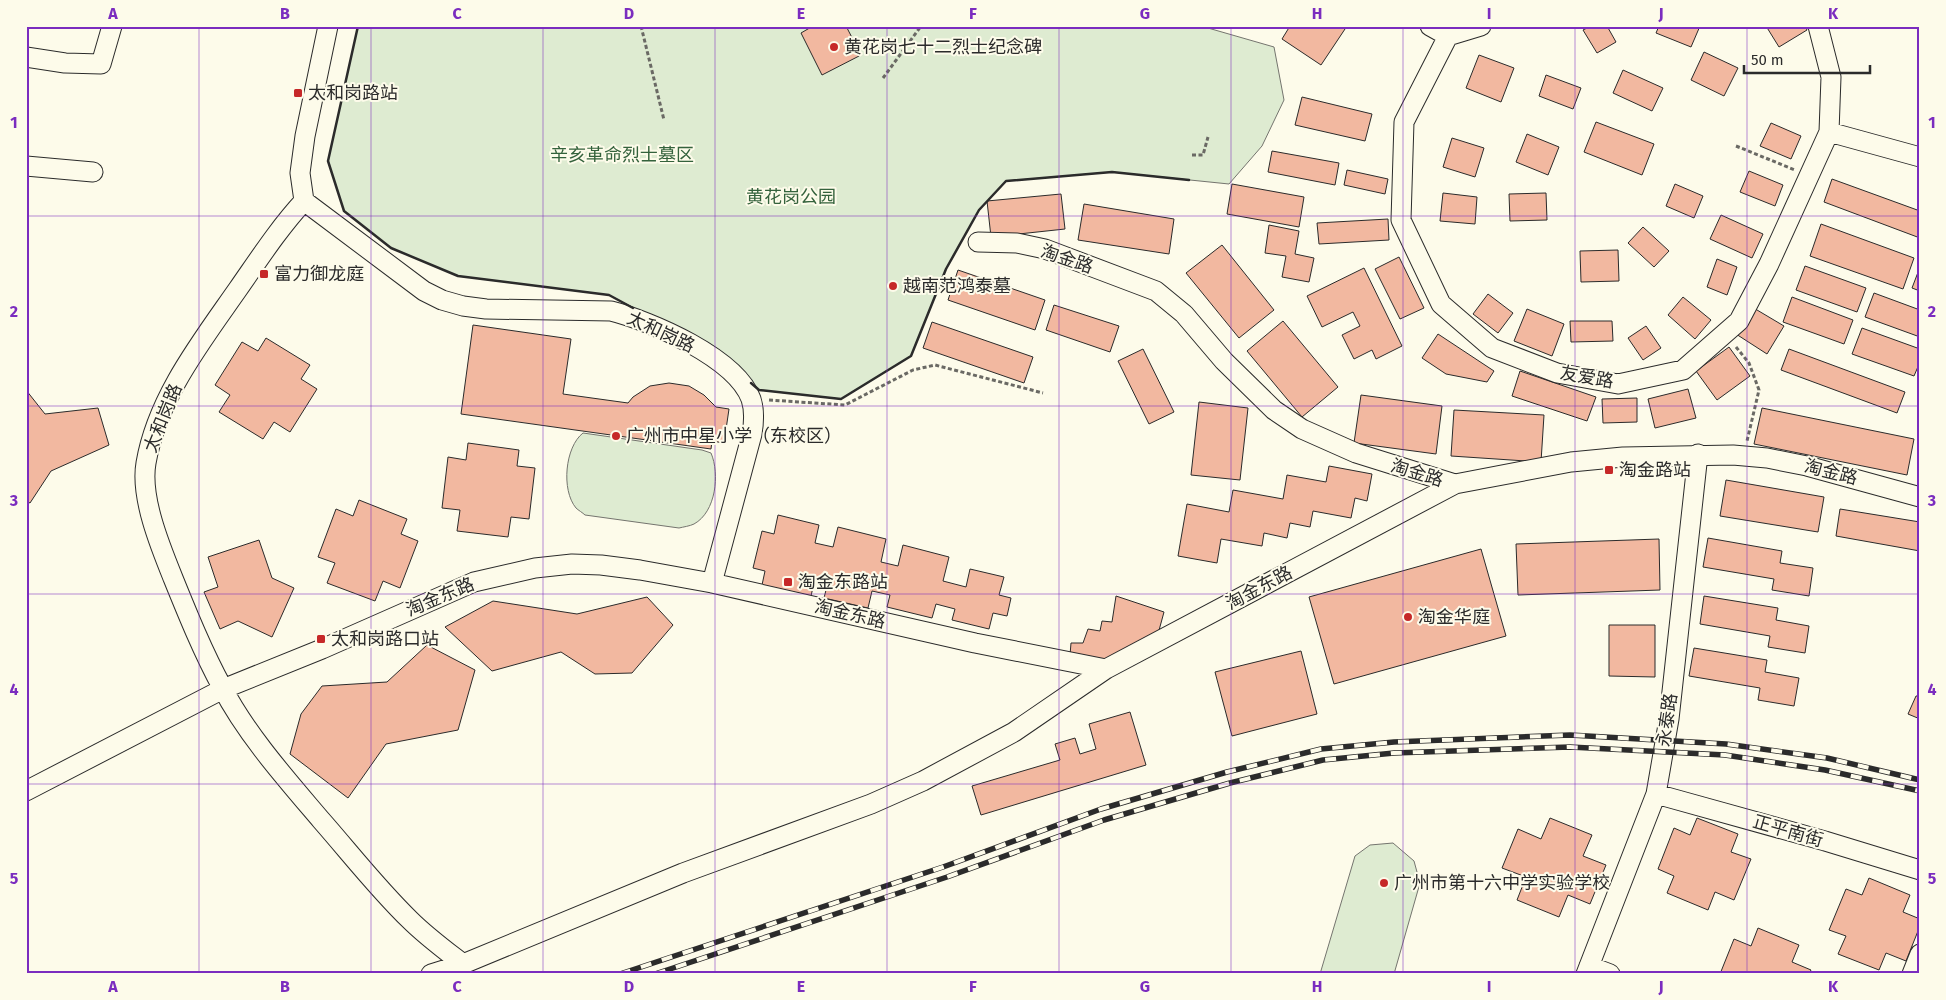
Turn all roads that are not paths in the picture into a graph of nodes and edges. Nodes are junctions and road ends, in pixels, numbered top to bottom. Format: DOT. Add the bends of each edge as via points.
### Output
graph roads {
  1 [pos="112,26"];
  2 [pos="328,26"];
  3 [pos="1430,26"];
  4 [pos="1481,26"];
  5 [pos="1818,26"];
  6 [pos="1826,26"];
  7 [pos="1448,36"];
  8 [pos="1824,49"];
  9 [pos="26,56"];
  10 [pos="1829,132"];
  11 [pos="1920,157"];
  12 [pos="26,166"];
  13 [pos="94,172"];
  14 [pos="304,201"];
  15 [pos="978,242"];
  16 [pos="1698,454"];
  17 [pos="1455,484"];
  18 [pos="1920,497"];
  19 [pos="712,583"];
  20 [pos="1106,669"];
  21 [pos="223,689"];
  22 [pos="26,791"];
  23 [pos="1656,794"];
  24 [pos="1920,870"];
  25 [pos="1920,954"];
  26 [pos="462,964"];
  27 [pos="1588,970"];
  28 [pos="431,974"];
  29 [pos="1610,974"];
  30 [pos="1912,974"];
  1 -- 9 [label="street" via="101,64 65,63"];
  2 -- 14 [label="street" via="305,136 300,173"];
  3 -- 7 [label="street"];
  4 -- 7 [label="street"];
  5 -- 8 [label="street, 友爱路"];
  6 -- 8 [label="street"];
  7 -- 10 [label="street, 友爱路" via="1404,122 1401,220 1441,304 1492,348 1557,373 1618,384 1684,370 1739,321 1769,264"];
  8 -- 10 [label="street, 友爱路" via="1831,77"];
  10 -- 11 [label="street"];
  12 -- 13 [label="street"];
  14 -- 19 [label="street, 太和岗路" via="424,291 442,300 486,309 611,311 666,331 710,356 735,375 751,399 754,415 752,434"];
  14 -- 21 [label="street, 太和岗路" via="273,239 188,362 160,414 146,465 146,489 167,564"];
  15 -- 17 [label="street, 淘金路" via="1045,249 1156,291 1184,314 1254,392 1302,429 1356,453"];
  16 -- 17 [label="street, 淘金路" via="1571,462"];
  16 -- 18 [label="street, 淘金路" via="1744,456 1807,466"];
  16 -- 23 [label="street, 永泰路" via="1669,719"];
  17 -- 20 [label="street, 淘金东路"];
  19 -- 20 [label="street, 淘金东路" via="965,641"];
  19 -- 21 [label="street, 淘金东路" via="601,564 535,568 501,574 453,591"];
  20 -- 26 [label="street" via="1014,732 923,781 871,804 683,873"];
  21 -- 22 [label="street, 淘金东路"];
  21 -- 26 [label="street, 太和岗路" via="280,770 314,811 410,920"];
  23 -- 24 [label="street, 正平南街" via="1825,840"];
  23 -- 27 [label="street, 永泰路"];
  25 -- 30 [label="street"];
  26 -- 28 [label="street"];
  27 -- 29 [label="street"];
}
